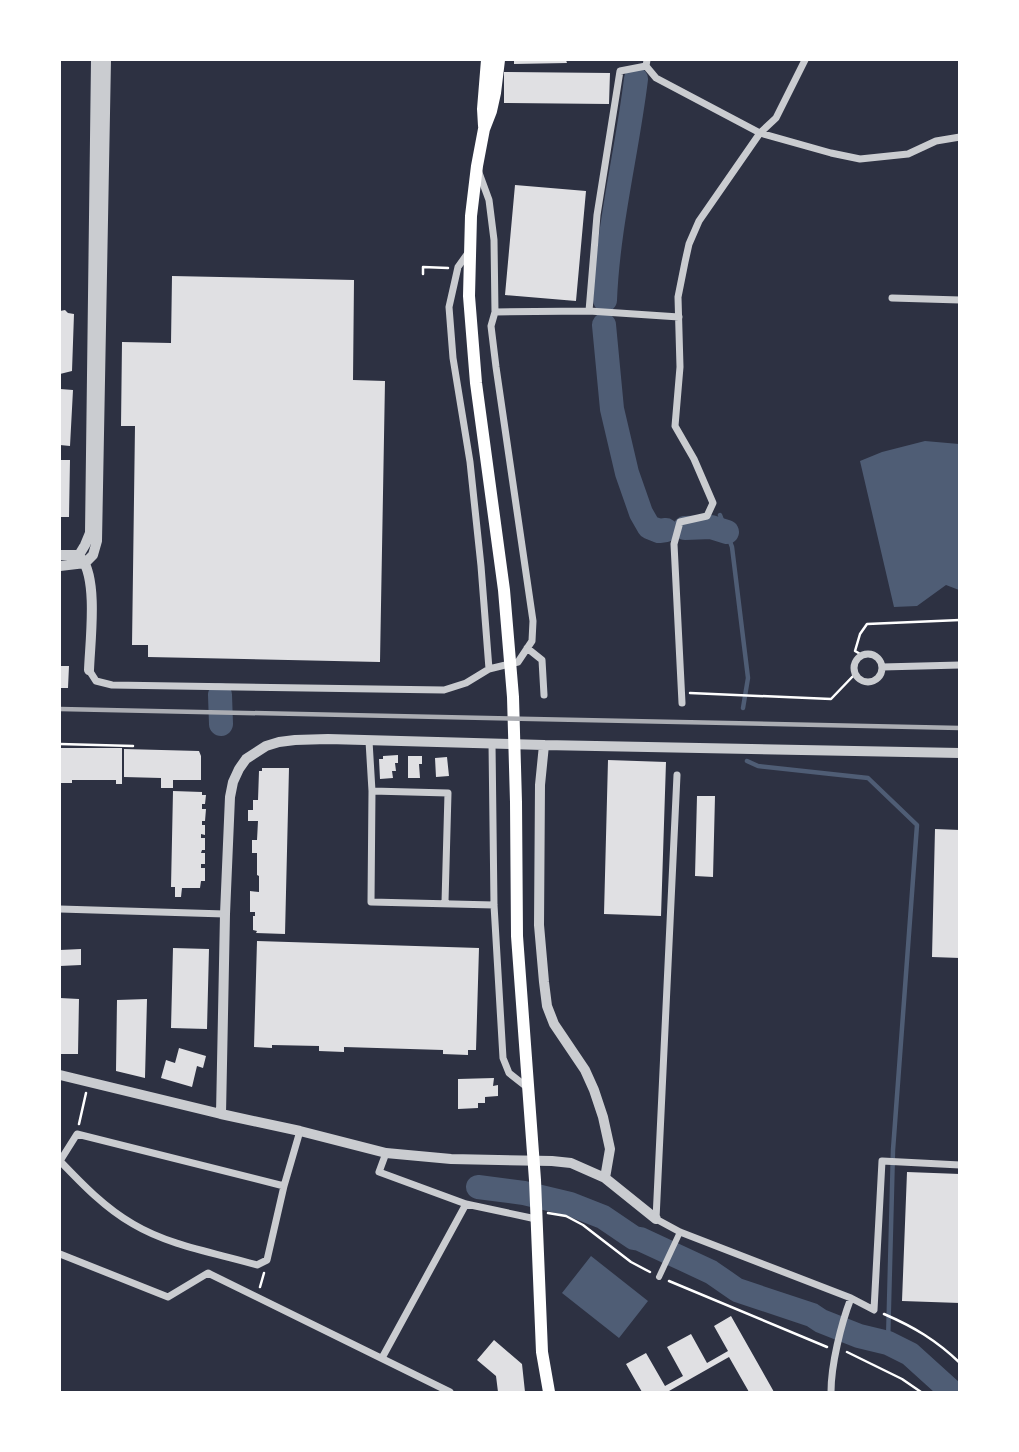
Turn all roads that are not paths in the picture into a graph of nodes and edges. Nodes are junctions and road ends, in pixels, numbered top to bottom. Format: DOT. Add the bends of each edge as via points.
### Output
graph roads {
  1 [pos="96,60"];
  2 [pos="106,60"];
  3 [pos="487,60"];
  4 [pos="499,60"];
  5 [pos="805,60"];
  6 [pos="647,63"];
  7 [pos="484,130"];
  8 [pos="760,134"];
  9 [pos="960,137"];
  10 [pos="477,166"];
  11 [pos="470,250"];
  12 [pos="892,298"];
  13 [pos="960,300"];
  14 [pos="589,311"];
  15 [pos="495,312"];
  16 [pos="679,317"];
  17 [pos="60,555"];
  18 [pos="82,559"];
  19 [pos="60,566"];
  20 [pos="527,648"];
  21 [pos="960,665"];
  22 [pos="882,667"];
  23 [pos="489,669"];
  24 [pos="89,670"];
  25 [pos="544,695"];
  26 [pos="682,703"];
  27 [pos="369,741"];
  28 [pos="492,743"];
  29 [pos="544,745"];
  30 [pos="960,753"];
  31 [pos="677,775"];
  32 [pos="372,791"];
  33 [pos="445,902"];
  34 [pos="494,905"];
  35 [pos="60,909"];
  36 [pos="225,914"];
  37 [pos="60,1075"];
  38 [pos="528,1088"];
  39 [pos="221,1114"];
  40 [pos="300,1131"];
  41 [pos="386,1153"];
  42 [pos="534,1160"];
  43 [pos="960,1165"];
  44 [pos="605,1178"];
  45 [pos="284,1186"];
  46 [pos="466,1204"];
  47 [pos="536,1215"];
  48 [pos="656,1219"];
  49 [pos="680,1231"];
  50 [pos="60,1254"];
  51 [pos="659,1277"];
  52 [pos="849,1302"];
  53 [pos="382,1358"];
  54 [pos="450,1392"];
  55 [pos="549,1392"];
  56 [pos="831,1392"];
  1 -- 18 [label="street" via="90,533"];
  2 -- 18 [label="street" via="97,541 93,555"];
  3 -- 7 [label="main road"];
  4 -- 7 [label="main road"];
  5 -- 8 [label="street" via="776,118"];
  6 -- 8 [label="street" via="656,78"];
  6 -- 14 [label="street" via="620,71 597,215"];
  7 -- 10 [label="main road"];
  8 -- 9 [label="street" via="860,159 908,155 936,141"];
  8 -- 16 [label="street" via="694,232 678,297"];
  10 -- 11 [label="main road"];
  10 -- 15 [label="street" via="489,200 494,240"];
  11 -- 23 [label="street" via="458,267 449,307 470,462"];
  11 -- 38 [label="main road" via="476,383 504,590 513,698 517,936"];
  12 -- 13 [label="street"];
  14 -- 15 [label="street"];
  14 -- 16 [label="street"];
  15 -- 20 [label="street" via="491,326 496,367 533,621"];
  16 -- 26 [label="street" via="675,426 713,503 707,516 680,522 674,544"];
  17 -- 18 [label="street"];
  18 -- 19 [label="street"];
  18 -- 24 [label="street" via="92,584"];
  20 -- 23 [label="street" via="518,662"];
  20 -- 25 [label="street" via="542,660"];
  21 -- 22 [label="street"];
  22 -- 22 [label="street" via="876,656 867,654 854,665 862,681 872,682 880,677"];
  23 -- 24 [label="street" via="444,690 112,685 96,681"];
  27 -- 28 [label="street"];
  27 -- 32 [label="street"];
  27 -- 36 [label="street" via="279,742 246,759 230,797"];
  28 -- 29 [label="street"];
  28 -- 34 [label="street"];
  29 -- 30 [label="street"];
  29 -- 44 [label="street" via="539,925 547,1006 594,1090 610,1149"];
  31 -- 48 [label="street"];
  32 -- 33 [label="street" via="371,902"];
  32 -- 33 [label="street" via="448,793"];
  33 -- 34 [label="street"];
  34 -- 38 [label="street" via="503,1058 509,1073"];
  35 -- 36 [label="street"];
  36 -- 39 [label="street"];
  37 -- 39 [label="street"];
  38 -- 42 [label="main road"];
  39 -- 40 [label="street"];
  40 -- 41 [label="street"];
  40 -- 45 [label="street"];
  41 -- 42 [label="street"];
  41 -- 46 [label="street" via="379,1172"];
  42 -- 44 [label="street" via="571,1163"];
  42 -- 47 [label="main road"];
  43 -- 52 [label="street" via="882,1161 874,1310"];
  44 -- 48 [label="street"];
  45 -- 45 [label="street" via="77,1134 60,1161 97,1199 133,1224 168,1240 257,1265 267,1260"];
  46 -- 47 [label="street"];
  46 -- 53 [label="street"];
  47 -- 55 [label="main road" via="542,1352"];
  48 -- 49 [label="street"];
  49 -- 51 [label="street"];
  49 -- 52 [label="street"];
  50 -- 53 [label="street" via="168,1297 208,1273"];
  52 -- 56 [label="street"];
  53 -- 54 [label="street"];
}
